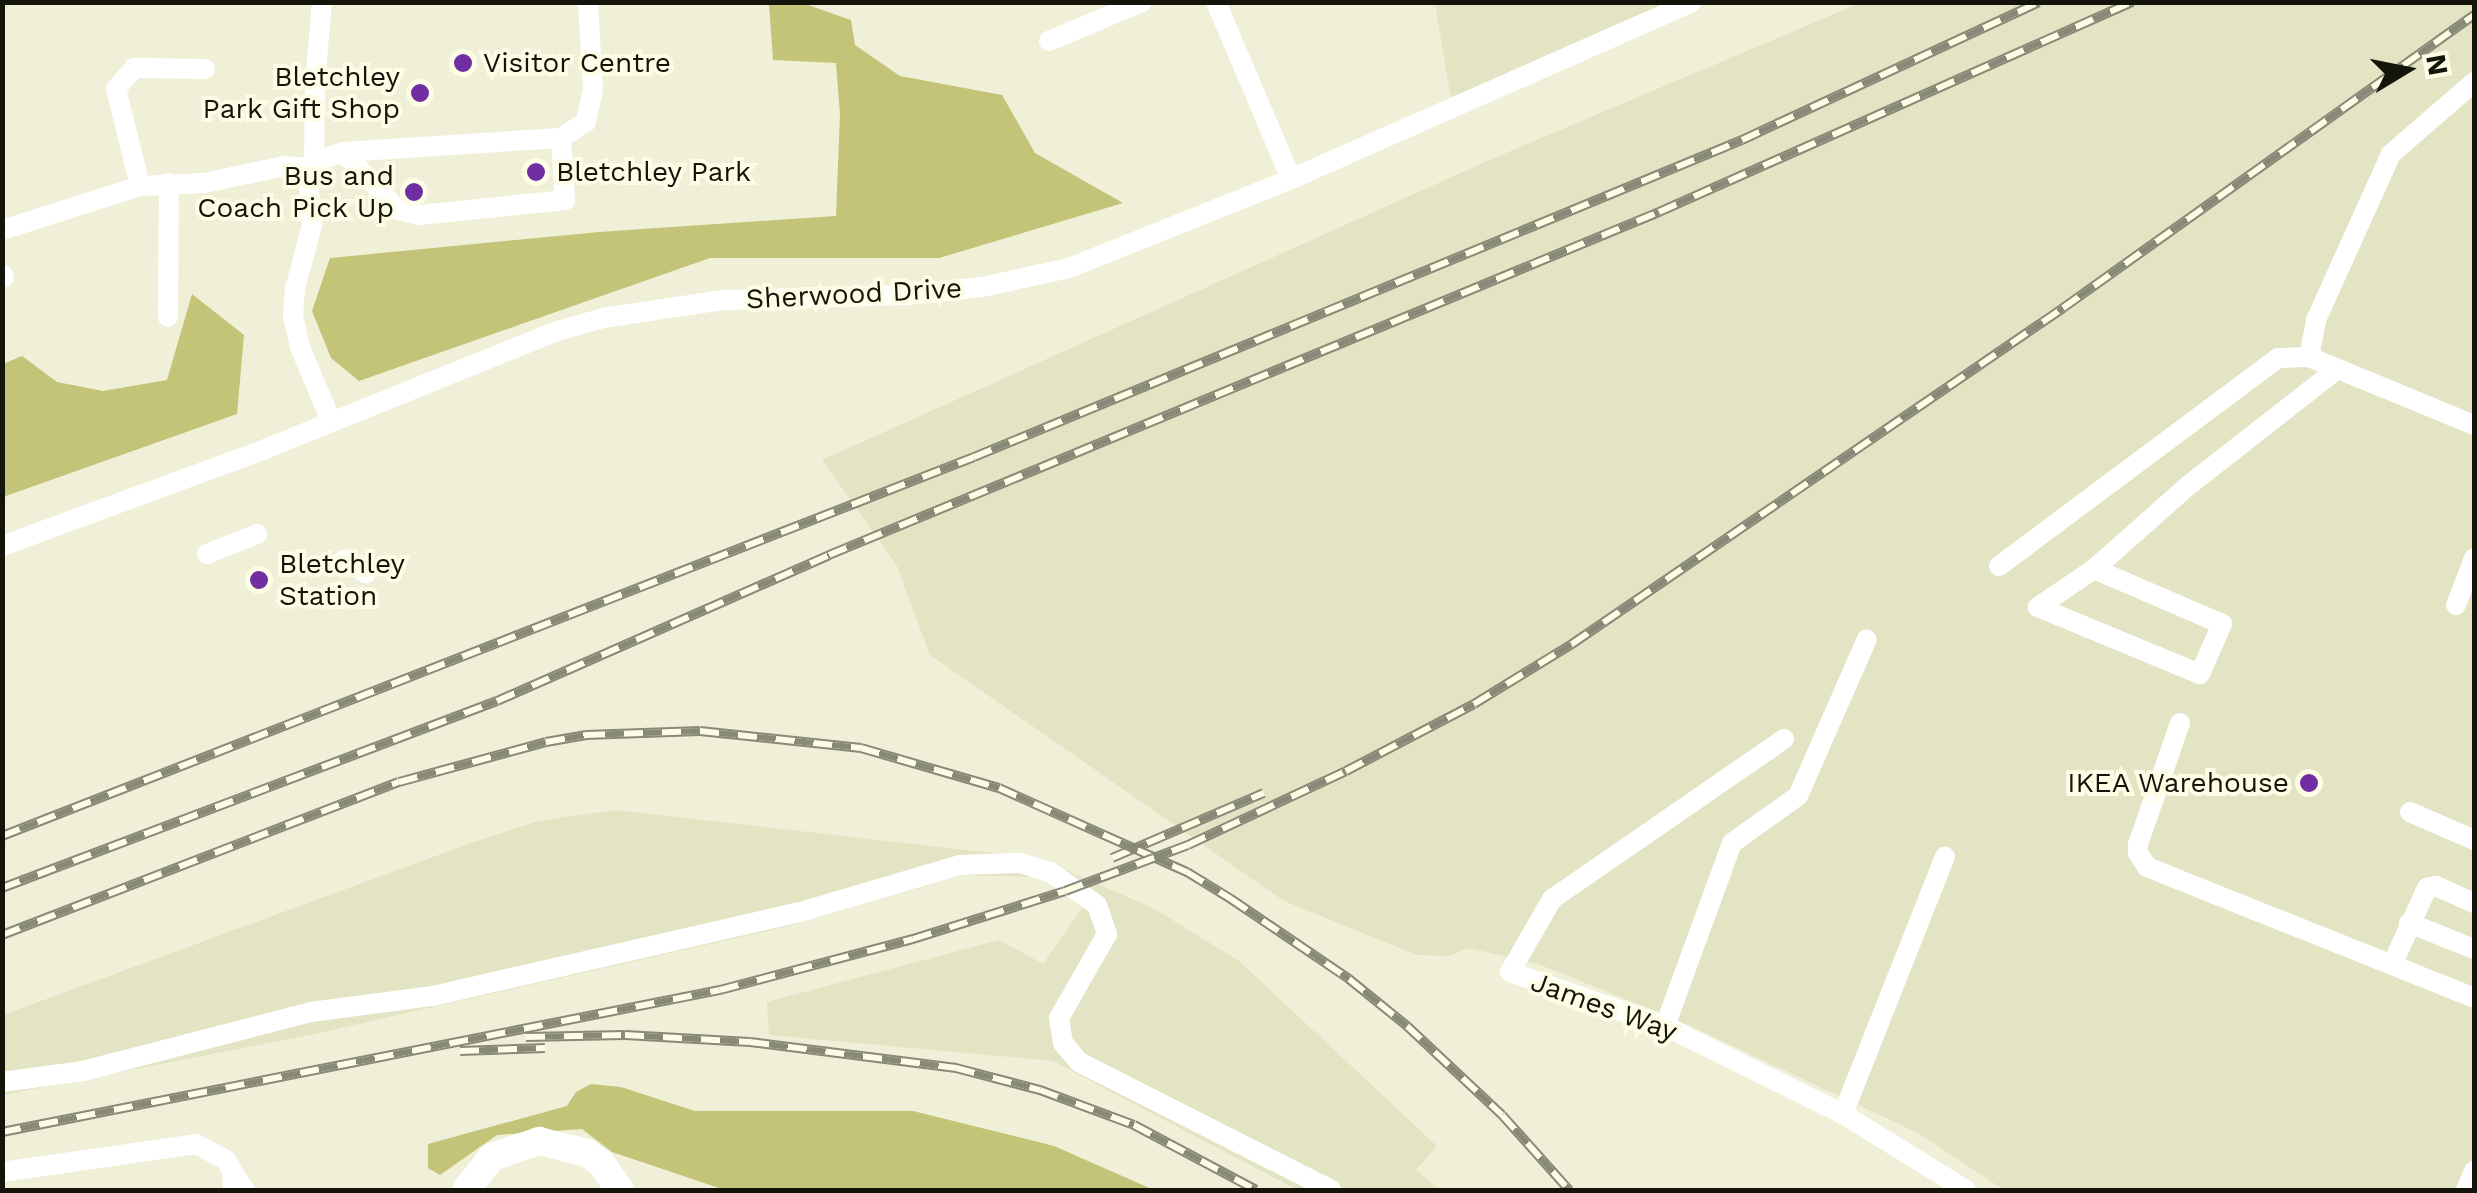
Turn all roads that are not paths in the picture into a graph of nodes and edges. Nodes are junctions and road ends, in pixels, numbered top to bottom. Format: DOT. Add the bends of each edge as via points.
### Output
graph roads {
  1 [pos="322,2"];
  2 [pos="588,2"];
  3 [pos="1216,2"];
  4 [pos="1692,2"];
  5 [pos="1135,4"];
  6 [pos="1050,41"];
  7 [pos="205,69"];
  8 [pos="2474,82"];
  9 [pos="561,138"];
  10 [pos="343,152"];
  11 [pos="312,165"];
  12 [pos="1291,179"];
  13 [pos="169,183"];
  14 [pos="140,186"];
  15 [pos="2,230"];
  16 [pos="168,317"];
  17 [pos="2309,357"];
  18 [pos="2336,370"];
  19 [pos="331,421"];
  20 [pos="2474,425"];
  21 [pos="257,534"];
  22 [pos="2,546"];
  23 [pos="207,554"];
  24 [pos="2474,558"];
  25 [pos="344,560"];
  26 [pos="1999,566"];
  27 [pos="2094,569"];
  28 [pos="366,573"];
  29 [pos="2456,605"];
  30 [pos="1867,640"];
  31 [pos="2180,723"];
  32 [pos="1784,739"];
  33 [pos="2410,812"];
  34 [pos="2474,840"];
  35 [pos="1945,856"];
  36 [pos="2474,903"];
  37 [pos="2409,923"];
  38 [pos="2474,949"];
  39 [pos="2392,965"];
  40 [pos="2474,998"];
  41 [pos="1665,1026"];
  42 [pos="2,1082"];
  43 [pos="1843,1114"];
  44 [pos="600,1163"];
  45 [pos="2474,1171"];
  46 [pos="2,1172"];
  47 [pos="232,1181"];
  48 [pos="465,1188"];
  49 [pos="244,1190"];
  50 [pos="620,1190"];
  51 [pos="645,1190"];
  52 [pos="1332,1190"];
  53 [pos="1966,1190"];
  54 [pos="2466,1190"];
  1 -- 11 [label="street"];
  2 -- 9 [label="street" via="593,90 586,122"];
  3 -- 12 [label="street"];
  4 -- 12 [label="street, Sherwood Drive"];
  5 -- 6 [label="street"];
  7 -- 14 [label="street" via="134,68 116,89"];
  8 -- 17 [label="street" via="2391,154 2316,320"];
  9 -- 10 [label="street"];
  9 -- 10 [label="street" via="564,200 420,214 398,210"];
  10 -- 11 [label="street"];
  11 -- 13 [label="street"];
  11 -- 19 [label="street" via="312,224 293,316"];
  12 -- 19 [label="street, Sherwood Drive" via="1070,268 982,288 724,300 603,318"];
  13 -- 14 [label="street"];
  13 -- 16 [label="street"];
  14 -- 15 [label="street"];
  17 -- 18 [label="street"];
  17 -- 26 [label="street" via="2278,358"];
  18 -- 20 [label="street"];
  18 -- 27 [label="street"];
  19 -- 22 [label="street, Sherwood Drive"];
  21 -- 23 [label="street"];
  24 -- 29 [label="street"];
  25 -- 28 [label="street"];
  27 -- 27 [label="street" via="2222,624 2200,674 2038,607"];
  30 -- 41 [label="street" via="1798,796 1732,843"];
  31 -- 39 [label="street" via="2138,844 2147,867"];
  32 -- 41 [label="street, James Way" via="1552,899 1510,972"];
  33 -- 34 [label="street"];
  35 -- 43 [label="street"];
  36 -- 37 [label="street" via="2427,888"];
  37 -- 38 [label="street"];
  37 -- 39 [label="street"];
  39 -- 40 [label="street"];
  41 -- 43 [label="street, James Way"];
  42 -- 52 [label="street" via="84,1071 311,1012 433,996 807,910 960,866 1020,864 1050,872 1097,905 1107,934 1059,1018 1063,1043 1079,1062"];
  43 -- 53 [label="street, James Way"];
  44 -- 48 [label="main road" via="572,1146 539,1141 507,1149"];
  44 -- 50 [label="main road"];
  44 -- 51 [label="main road"];
  45 -- 54 [label="street"];
  46 -- 47 [label="street" via="196,1144 226,1160"];
  47 -- 49 [label="street"];
}
